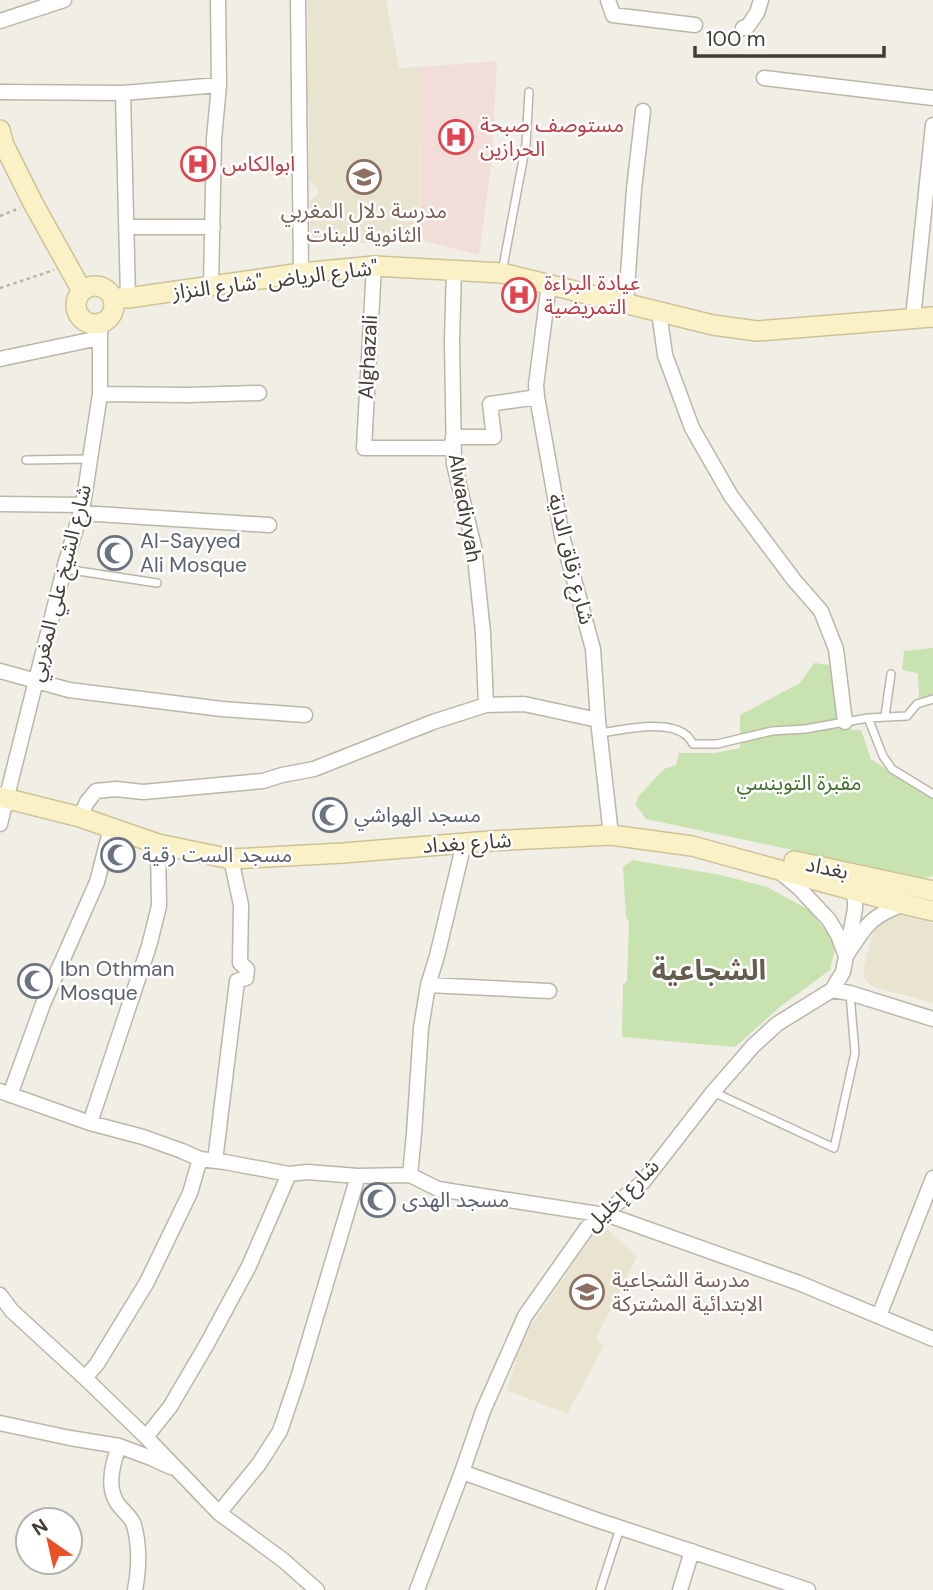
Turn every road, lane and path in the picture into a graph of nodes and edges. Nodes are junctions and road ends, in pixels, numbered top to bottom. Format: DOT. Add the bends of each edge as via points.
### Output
graph roads {
  1 [pos="64,0"];
  2 [pos="218,0"];
  3 [pos="298,0"];
  4 [pos="608,0"];
  5 [pos="761,0"];
  6 [pos="0,21"];
  7 [pos="695,25"];
  8 [pos="743,28"];
  9 [pos="764,78"];
  10 [pos="219,85"];
  11 [pos="0,92"];
  12 [pos="529,92"];
  13 [pos="123,93"];
  14 [pos="933,98"];
  15 [pos="643,111"];
  16 [pos="933,125"];
  17 [pos="0,130"];
  18 [pos="33,203"];
  19 [pos="0,216"];
  20 [pos="127,227"];
  21 [pos="213,227"];
  22 [pos="67,266"];
  23 [pos="373,266"];
  24 [pos="454,269"];
  25 [pos="301,273"];
  26 [pos="502,273"];
  27 [pos="550,284"];
  28 [pos="211,286"];
  29 [pos="0,288"];
  30 [pos="82,291"];
  31 [pos="120,298"];
  32 [pos="626,303"];
  33 [pos="659,312"];
  34 [pos="933,317"];
  35 [pos="913,318"];
  36 [pos="99,330"];
  37 [pos="0,359"];
  38 [pos="259,393"];
  39 [pos="100,394"];
  40 [pos="537,397"];
  41 [pos="453,437"];
  42 [pos="90,459"];
  43 [pos="26,460"];
  44 [pos="0,504"];
  45 [pos="82,509"];
  46 [pos="269,525"];
  47 [pos="65,569"];
  48 [pos="157,583"];
  49 [pos="0,671"];
  50 [pos="891,674"];
  51 [pos="35,680"];
  52 [pos="933,699"];
  53 [pos="486,705"];
  54 [pos="305,715"];
  55 [pos="885,716"];
  56 [pos="868,718"];
  57 [pos="845,722"];
  58 [pos="598,727"];
  59 [pos="933,793"];
  60 [pos="3,798"];
  61 [pos="80,817"];
  62 [pos="0,824"];
  63 [pos="111,828"];
  64 [pos="611,835"];
  65 [pos="464,843"];
  66 [pos="158,844"];
  67 [pos="720,853"];
  68 [pos="231,859"];
  69 [pos="773,867"];
  70 [pos="850,889"];
  71 [pos="933,892"];
  72 [pos="903,904"];
  73 [pos="933,911"];
  74 [pos="846,956"];
  75 [pos="428,985"];
  76 [pos="832,990"];
  77 [pos="550,991"];
  78 [pos="850,993"];
  79 [pos="933,1019"];
  80 [pos="713,1092"];
  81 [pos="5,1093"];
  82 [pos="90,1123"];
  83 [pos="207,1160"];
  84 [pos="289,1174"];
  85 [pos="358,1175"];
  86 [pos="410,1175"];
  87 [pos="933,1178"];
  88 [pos="603,1214"];
  89 [pos="0,1295"];
  90 [pos="879,1316"];
  91 [pos="933,1339"];
  92 [pos="85,1378"];
  93 [pos="0,1423"];
  94 [pos="146,1437"];
  95 [pos="118,1446"];
  96 [pos="180,1472"];
  97 [pos="462,1472"];
  98 [pos="219,1513"];
  99 [pos="620,1527"];
  100 [pos="692,1551"];
  101 [pos="135,1590"];
  102 [pos="317,1590"];
  103 [pos="417,1590"];
  104 [pos="600,1590"];
  105 [pos="680,1590"];
  106 [pos="807,1590"];
  1 -- 6 [label="street"];
  2 -- 10 [label="street"];
  3 -- 25 [label="street"];
  4 -- 7 [label="street" via="613,15"];
  5 -- 8 [label="street" via="757,13"];
  9 -- 14 [label="street"];
  10 -- 13 [label="street"];
  10 -- 21 [label="street"];
  11 -- 13 [label="street"];
  12 -- 26 [label="lane" via="526,144"];
  13 -- 20 [label="street"];
  15 -- 32 [label="street"];
  16 -- 35 [label="street"];
  17 -- 18 [label="main road"];
  18 -- 19 [label="path"];
  18 -- 22 [label="main road"];
  20 -- 21 [label="street"];
  20 -- 31 [label="street"];
  21 -- 28 [label="street"];
  22 -- 29 [label="path"];
  22 -- 30 [label="main road"];
  23 -- 24 [label="main road, شارع الرياض \"شارع النزاز\""];
  23 -- 25 [label="main road, شارع الرياض \"شارع النزاز\""];
  23 -- 41 [label="street, Alghazali" via="365,448 451,449"];
  24 -- 26 [label="main road, شارع الرياض \"شارع النزاز\""];
  24 -- 41 [label="street, Alwadiyyah"];
  25 -- 28 [label="main road, شارع الرياض \"شارع النزاز\""];
  26 -- 27 [label="main road, شارع الرياض \"شارع النزاز\""];
  27 -- 32 [label="main road, شارع الرياض \"شارع النزاز\""];
  27 -- 40 [label="street, شارع زقاق الداية"];
  28 -- 31 [label="main road, شارع الرياض \"شارع النزاز\""];
  30 -- 31 [label="main road" via="100,286"];
  30 -- 36 [label="main road" via="76,302 79,314"];
  31 -- 36 [label="main road"];
  32 -- 33 [label="main road, شارع الرياض \"شارع النزاز\""];
  33 -- 35 [label="main road, شارع الرياض \"شارع النزاز\"" via="757,331"];
  33 -- 57 [label="street" via="665,355 692,428 731,496 821,611 836,649"];
  34 -- 35 [label="main road, شارع الرياض \"شارع النزاز\""];
  36 -- 37 [label="street"];
  36 -- 39 [label="street, شارع الشيخ علي المغربي"];
  38 -- 39 [label="street"];
  39 -- 42 [label="street, شارع الشيخ علي المغربي"];
  40 -- 41 [label="street" via="490,404 494,437"];
  40 -- 58 [label="street, شارع زقاق الداية" via="562,536 593,649"];
  41 -- 53 [label="street, Alwadiyyah" via="454,464 474,547"];
  42 -- 43 [label="lane"];
  42 -- 45 [label="street, شارع الشيخ علي المغربي"];
  44 -- 45 [label="street"];
  45 -- 46 [label="street"];
  45 -- 47 [label="street, شارع الشيخ علي المغربي"];
  47 -- 48 [label="lane"];
  47 -- 51 [label="street, شارع الشيخ علي المغربي"];
  49 -- 51 [label="street"];
  50 -- 55 [label="lane"];
  51 -- 54 [label="street" via="69,690 145,700"];
  51 -- 60 [label="street, شارع الشيخ علي المغربي"];
  52 -- 55 [label="lane" via="917,704 907,716"];
  53 -- 58 [label="street" via="524,704"];
  53 -- 61 [label="street" via="314,769 263,781 144,792 96,791"];
  55 -- 56 [label="lane"];
  56 -- 57 [label="lane"];
  56 -- 59 [label="lane" via="892,769"];
  57 -- 58 [label="lane" via="717,744 693,744 671,728"];
  58 -- 64 [label="street, شارع زقاق الداية"];
  60 -- 61 [label="main road, شارع بغداد"];
  60 -- 62 [label="street, شارع الشيخ علي المغربي"];
  61 -- 63 [label="main road, شارع بغداد"];
  63 -- 66 [label="main road, شارع بغداد"];
  63 -- 81 [label="street" via="97,882"];
  64 -- 65 [label="main road, شارع بغداد"];
  64 -- 67 [label="main road, شارع بغداد"];
  65 -- 68 [label="main road, شارع بغداد"];
  65 -- 75 [label="street"];
  66 -- 68 [label="main road, شارع بغداد"];
  66 -- 82 [label="street" via="159,906"];
  67 -- 69 [label="main road, شارع بغداد"];
  67 -- 71 [label="main road, بغداد" via="774,856"];
  68 -- 83 [label="street" via="241,905 240,962 247,973 237,981"];
  69 -- 70 [label="main road, شارع بغداد"];
  69 -- 74 [label="street" via="820,908"];
  70 -- 72 [label="main road, شارع بغداد"];
  70 -- 74 [label="street" via="855,909"];
  71 -- 72 [label="street"];
  72 -- 73 [label="main road, شارع بغداد"];
  72 -- 74 [label="street" via="877,915"];
  74 -- 76 [label="street"];
  75 -- 77 [label="street"];
  75 -- 86 [label="street"];
  76 -- 78 [label="street"];
  76 -- 80 [label="street, شارع إخليل" via="777,1024"];
  78 -- 79 [label="street"];
  78 -- 80 [label="lane" via="855,1053 834,1148"];
  80 -- 88 [label="street, شارع إخليل" via="643,1182"];
  81 -- 82 [label="street"];
  82 -- 83 [label="street"];
  83 -- 84 [label="street"];
  83 -- 92 [label="street" via="147,1282"];
  84 -- 85 [label="street"];
  84 -- 94 [label="street" via="249,1266 207,1344 170,1407"];
  85 -- 86 [label="street"];
  85 -- 98 [label="street" via="280,1431"];
  86 -- 88 [label="street" via="438,1189"];
  87 -- 90 [label="street"];
  88 -- 90 [label="street"];
  88 -- 97 [label="street, شارع إخليل" via="587,1228 524,1316 482,1411"];
  89 -- 92 [label="street"];
  90 -- 91 [label="street"];
  92 -- 94 [label="street"];
  93 -- 95 [label="street"];
  94 -- 96 [label="street"];
  95 -- 96 [label="street"];
  95 -- 101 [label="street" via="111,1478 115,1499 133,1523 139,1565"];
  96 -- 98 [label="street"];
  97 -- 99 [label="street"];
  97 -- 103 [label="street, شارع إخليل"];
  98 -- 102 [label="street"];
  99 -- 100 [label="street"];
  99 -- 104 [label="lane"];
  100 -- 105 [label="street"];
  100 -- 106 [label="street"];
}
